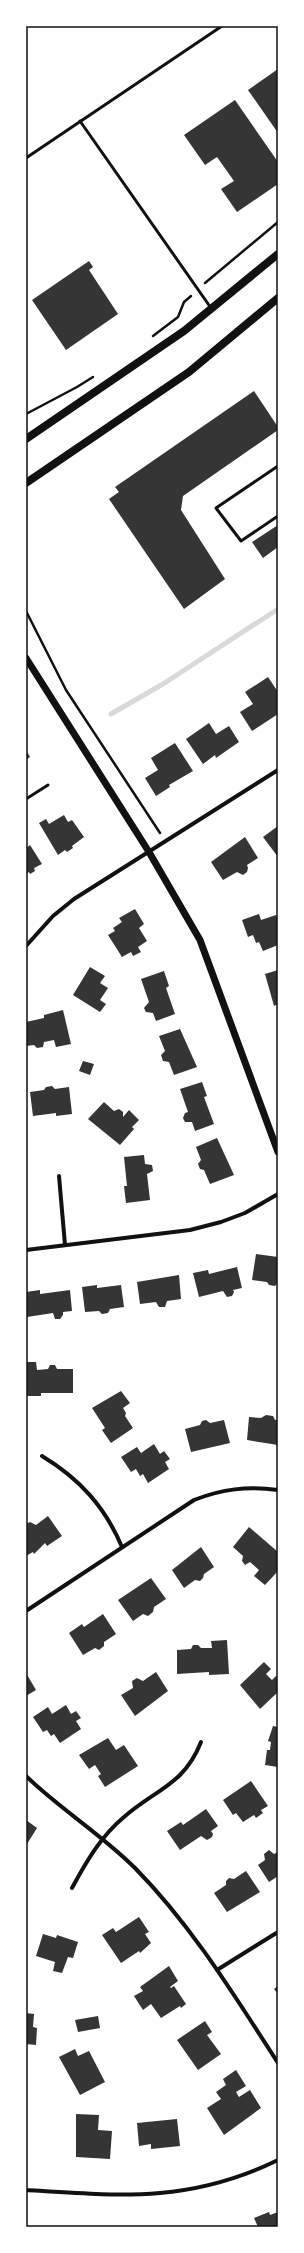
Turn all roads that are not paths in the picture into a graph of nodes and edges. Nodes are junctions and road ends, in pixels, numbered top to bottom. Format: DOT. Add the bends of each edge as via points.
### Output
graph roads {
  1 [pos="222,26"];
  2 [pos="80,121"];
  3 [pos="26,158"];
  4 [pos="278,254"];
  5 [pos="278,298"];
  6 [pos="212,309"];
  7 [pos="26,439"];
  8 [pos="278,466"];
  9 [pos="26,483"];
  10 [pos="278,516"];
  11 [pos="26,658"];
  12 [pos="278,770"];
  13 [pos="48,785"];
  14 [pos="26,799"];
  15 [pos="149,852"];
  16 [pos="26,946"];
  17 [pos="278,1152"];
  18 [pos="59,1176"];
  19 [pos="278,1194"];
  20 [pos="65,1246"];
  21 [pos="26,1250"];
  22 [pos="42,1456"];
  23 [pos="278,1490"];
  24 [pos="122,1548"];
  25 [pos="26,1611"];
  26 [pos="201,1742"];
  27 [pos="26,1776"];
  28 [pos="103,1838"];
  29 [pos="72,1888"];
  30 [pos="278,1932"];
  31 [pos="217,1970"];
  32 [pos="278,2063"];
  33 [pos="278,2160"];
  34 [pos="26,2190"];
  1 -- 2 [label="lane"];
  2 -- 3 [label="lane"];
  2 -- 6 [label="lane"];
  4 -- 6 [label="main road"];
  5 -- 9 [label="main road" via="189,372"];
  6 -- 7 [label="main road"];
  8 -- 10 [label="lane" via="216,508 241,541"];
  11 -- 15 [label="street"];
  12 -- 15 [label="street"];
  13 -- 14 [label="lane"];
  15 -- 16 [label="street" via="74,899 53,916"];
  15 -- 17 [label="street" via="200,940"];
  18 -- 20 [label="street"];
  19 -- 20 [label="street" via="245,1213 190,1230"];
  20 -- 21 [label="street"];
  22 -- 24 [label="street" via="84,1486 101,1506"];
  23 -- 24 [label="street" via="256,1487 214,1492 194,1500"];
  24 -- 25 [label="street"];
  26 -- 28 [label="street" via="195,1758 175,1782 145,1800"];
  27 -- 28 [label="street"];
  28 -- 29 [label="street"];
  28 -- 31 [label="street" via="162,1896"];
  30 -- 31 [label="street"];
  31 -- 32 [label="street"];
  33 -- 34 [label="street" via="252,2173 224,2182 150,2195 112,2196"];
}
